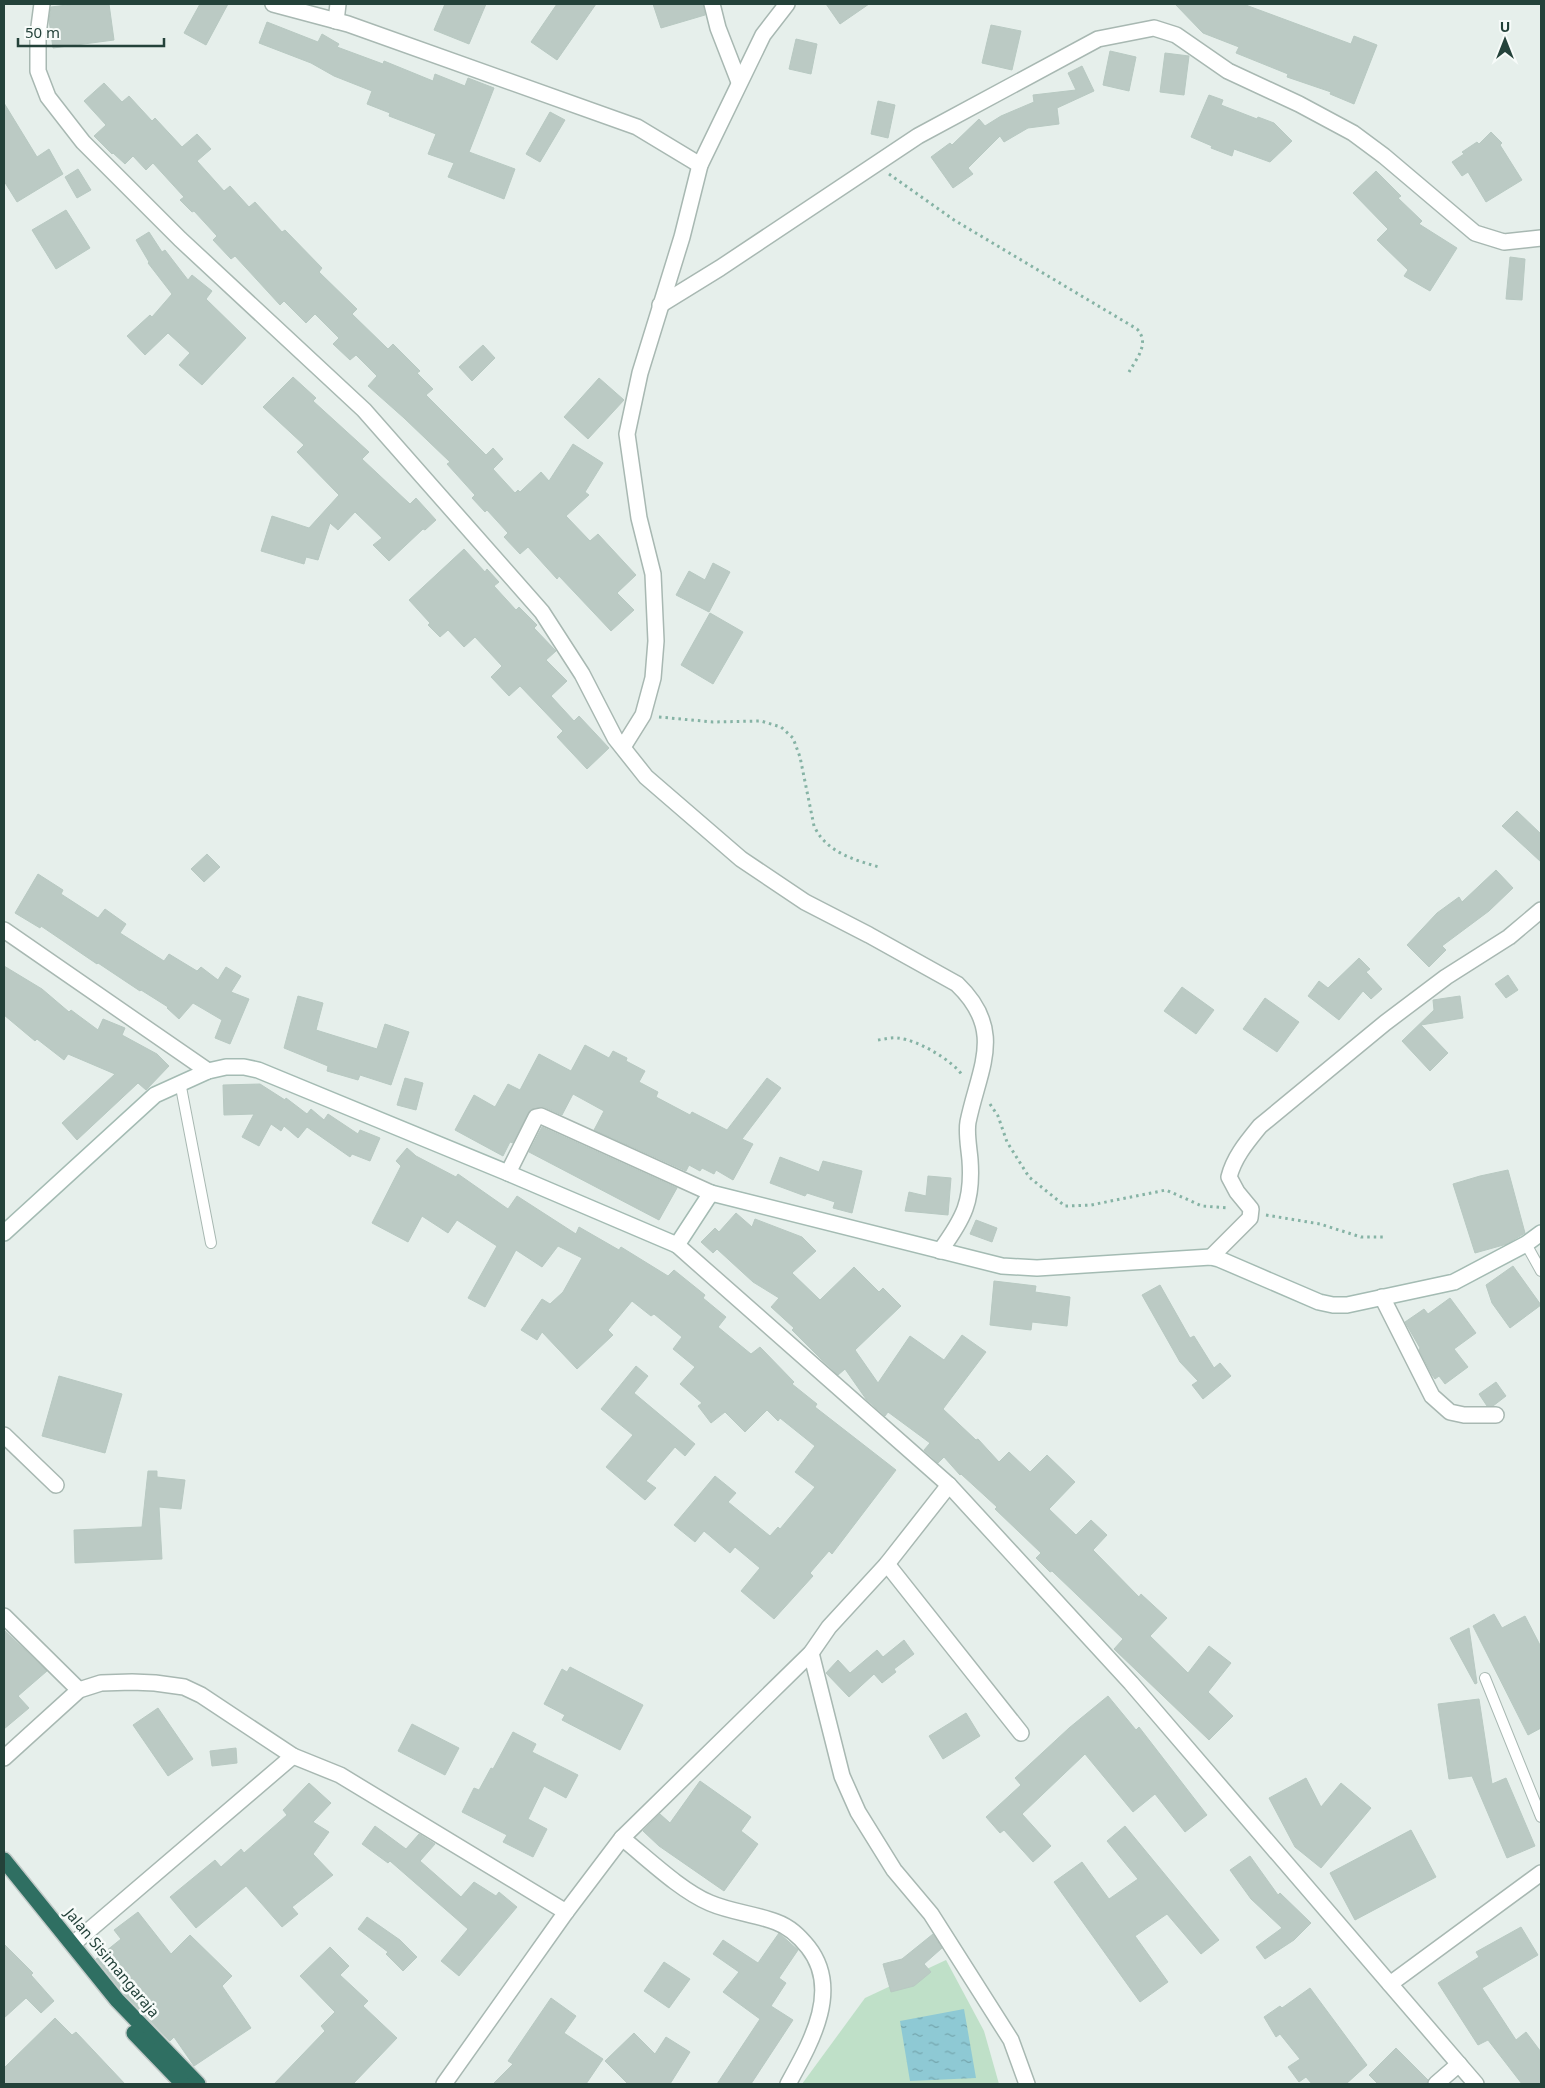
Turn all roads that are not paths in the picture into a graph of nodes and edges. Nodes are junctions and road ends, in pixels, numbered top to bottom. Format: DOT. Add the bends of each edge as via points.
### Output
graph roads {
  1 [pos="42,4"];
  2 [pos="273,4"];
  3 [pos="338,4"];
  4 [pos="712,4"];
  5 [pos="787,4"];
  6 [pos="336,21"];
  7 [pos="739,82"];
  8 [pos="700,164"];
  9 [pos="1541,238"];
  10 [pos="660,305"];
  11 [pos="623,747"];
  12 [pos="1541,910"];
  13 [pos="4,930"];
  14 [pos="208,1071"];
  15 [pos="180,1082"];
  16 [pos="508,1173"];
  17 [pos="710,1193"];
  18 [pos="4,1233"];
  19 [pos="1541,1233"];
  20 [pos="211,1243"];
  21 [pos="1526,1244"];
  22 [pos="677,1245"];
  23 [pos="940,1251"];
  24 [pos="1211,1258"];
  25 [pos="1541,1270"];
  26 [pos="1382,1297"];
  27 [pos="1496,1415"];
  28 [pos="4,1435"];
  29 [pos="56,1485"];
  30 [pos="949,1486"];
  31 [pos="887,1564"];
  32 [pos="4,1616"];
  33 [pos="811,1653"];
  34 [pos="1485,1678"];
  35 [pos="79,1690"];
  36 [pos="1020,1733"];
  37 [pos="293,1756"];
  38 [pos="4,1758"];
  39 [pos="1541,1817"];
  40 [pos="622,1838"];
  41 [pos="4,1860"];
  42 [pos="1541,1872"];
  43 [pos="4,1876"];
  44 [pos="566,1912"];
  45 [pos="73,1944"];
  46 [pos="1390,1984"];
  47 [pos="1458,2064"];
  48 [pos="183,2084"];
  49 [pos="198,2084"];
  50 [pos="444,2084"];
  51 [pos="788,2084"];
  52 [pos="1027,2084"];
  53 [pos="1436,2084"];
  54 [pos="1476,2084"];
  1 -- 11 [label="street" via="38,71 48,97 83,142 180,239 364,410 542,612"];
  2 -- 6 [label="street"];
  3 -- 6 [label="street"];
  4 -- 7 [label="street"];
  5 -- 7 [label="street" via="763,35"];
  6 -- 8 [label="street" via="637,127"];
  7 -- 8 [label="street"];
  8 -- 10 [label="street" via="682,237"];
  9 -- 10 [label="street" via="1504,242 1475,234 1353,133 1228,71 1176,35 1154,28 1098,38 918,136"];
  10 -- 11 [label="street" via="640,373 627,434 639,518 653,574 656,640 653,678 643,715"];
  11 -- 23 [label="street" via="646,777 741,859 805,902 957,984 977,1009 986,1054 968,1124 972,1182 958,1225"];
  12 -- 24 [label="street" via="1509,937 1446,977 1385,1023 1260,1126 1232,1164 1229,1176 1252,1212 1244,1225"];
  13 -- 14 [label="street"];
  14 -- 15 [label="street"];
  14 -- 16 [label="street" via="226,1067 258,1070"];
  15 -- 18 [label="street" via="155,1095"];
  15 -- 20 [label="lane"];
  16 -- 17 [label="street" via="536,1117 540,1116"];
  16 -- 22 [label="street"];
  17 -- 22 [label="street"];
  17 -- 23 [label="street"];
  19 -- 21 [label="street"];
  21 -- 25 [label="lane"];
  21 -- 26 [label="street" via="1458,1280"];
  22 -- 30 [label="street"];
  23 -- 24 [label="street" via="1002,1266 1038,1268"];
  24 -- 26 [label="street" via="1227,1261 1318,1302 1346,1305"];
  26 -- 27 [label="street" via="1432,1396 1450,1412"];
  28 -- 29 [label="street"];
  30 -- 31 [label="street"];
  30 -- 46 [label="street" via="1131,1683"];
  31 -- 33 [label="street" via="829,1627"];
  31 -- 36 [label="street"];
  32 -- 35 [label="street"];
  33 -- 40 [label="street"];
  33 -- 52 [label="street" via="842,1776 858,1812 894,1870 931,1914 1011,2040"];
  34 -- 39 [label="lane"];
  35 -- 37 [label="street" via="101,1683 132,1682 184,1687"];
  35 -- 38 [label="street"];
  37 -- 44 [label="street" via="340,1775"];
  37 -- 45 [label="street"];
  40 -- 44 [label="street"];
  40 -- 51 [label="street" via="693,1894 711,1904 776,1922 796,1932 814,1956 823,1979 819,2021"];
  41 -- 45 [label="highway, Jalan Sisimangaraja"];
  42 -- 46 [label="street"];
  43 -- 48 [label="highway, Jalan Sisimangaraja" via="109,2007"];
  44 -- 50 [label="street"];
  45 -- 49 [label="highway, Jalan Sisimangaraja" via="116,2000"];
  46 -- 47 [label="street"];
  47 -- 53 [label="street"];
  47 -- 54 [label="street"];
}
